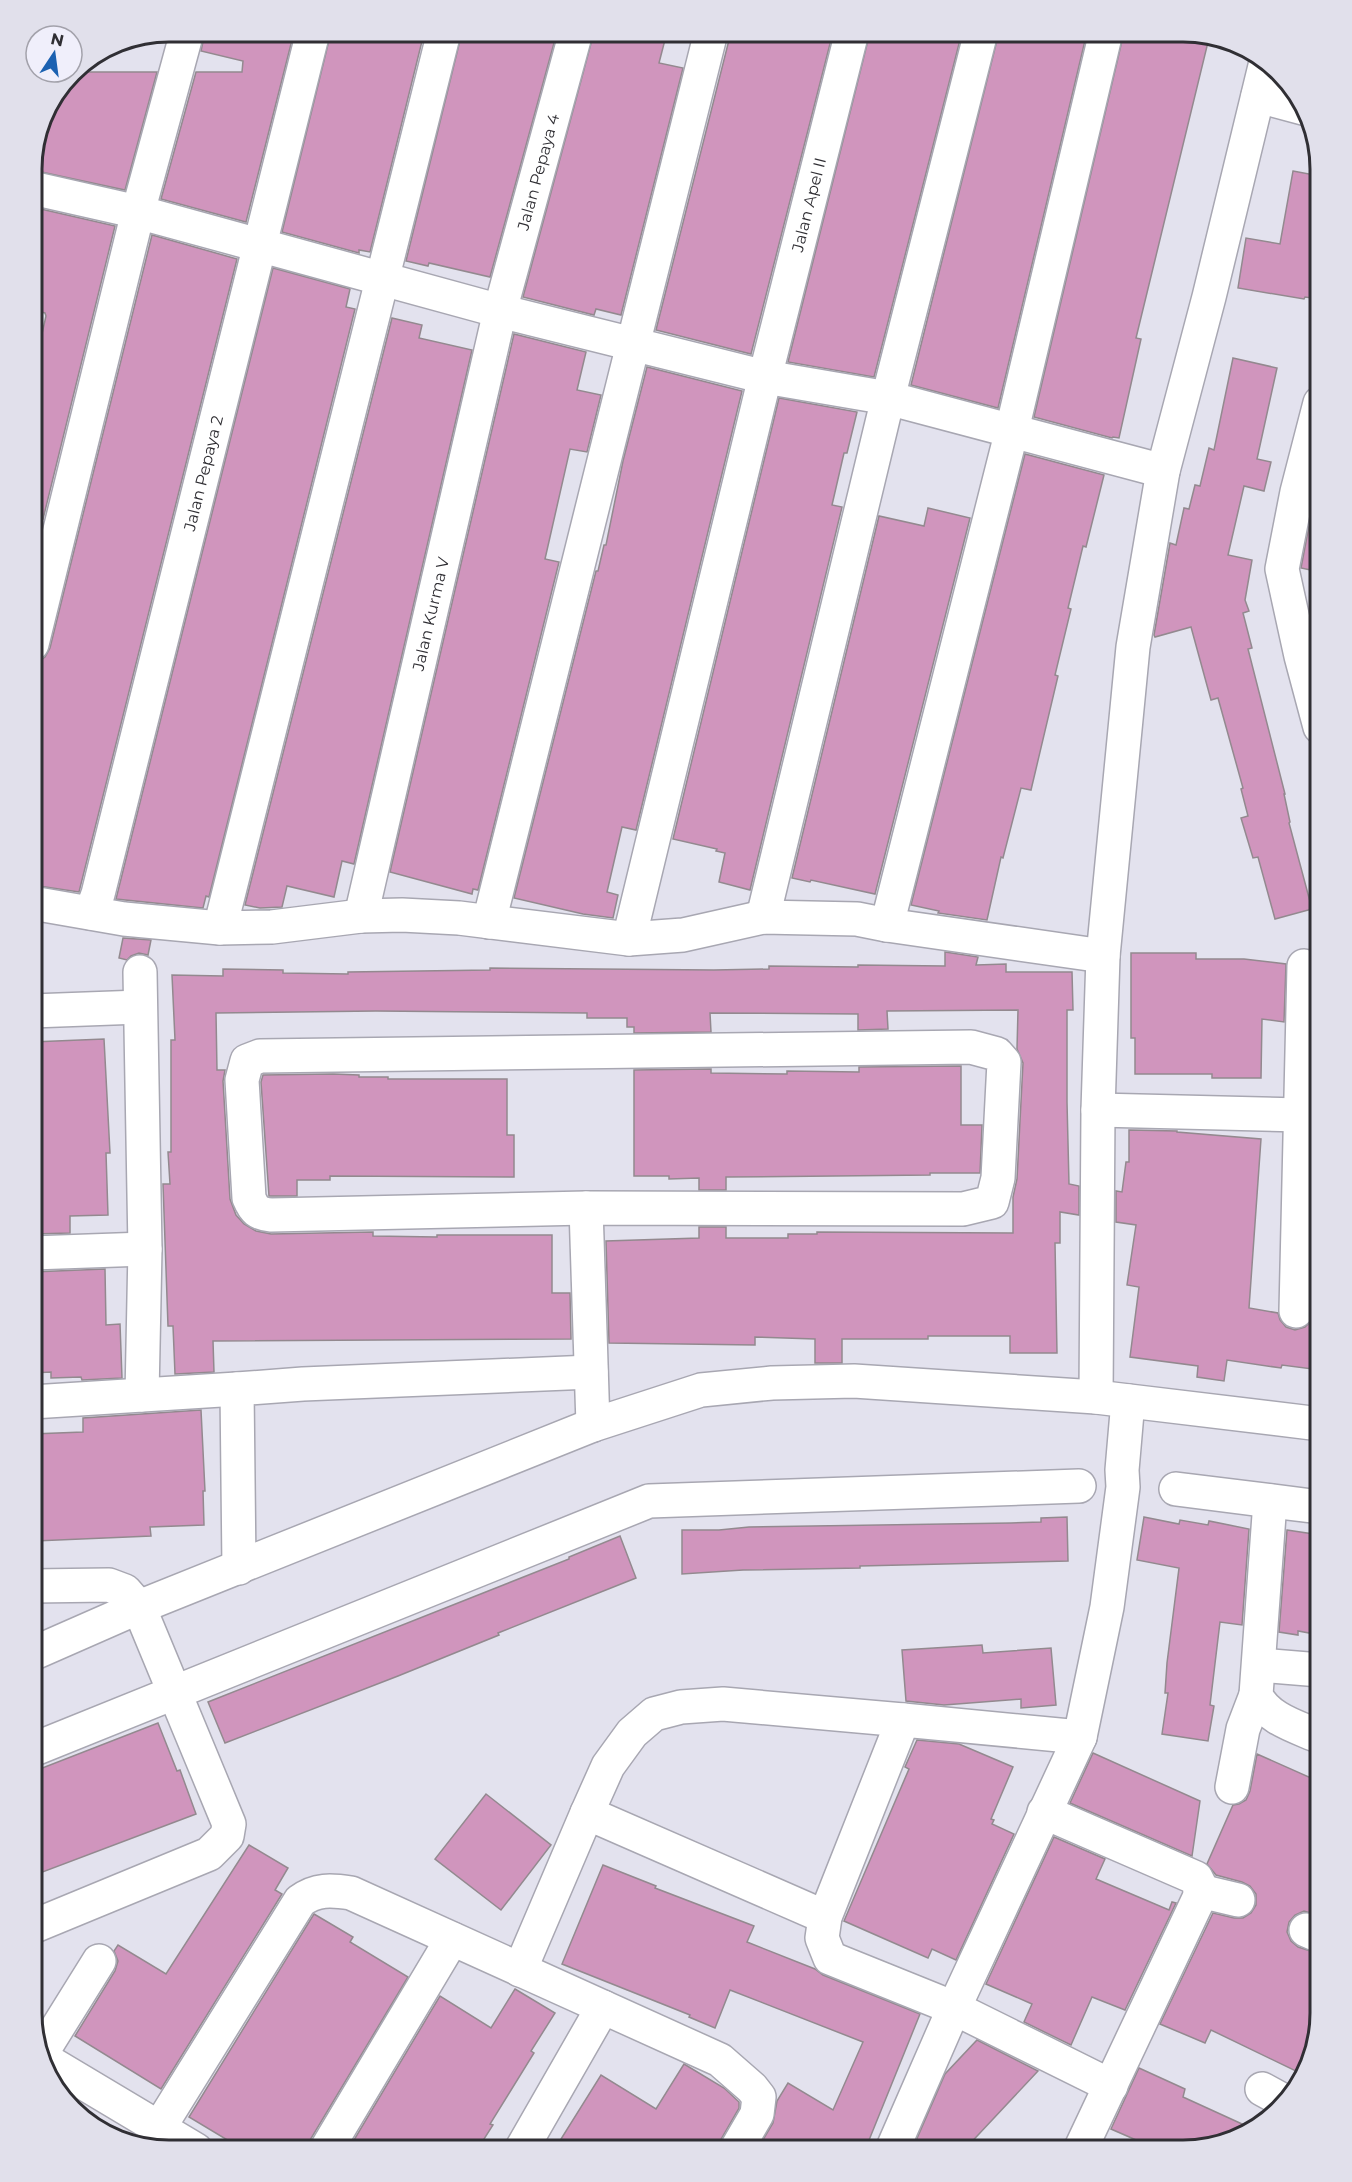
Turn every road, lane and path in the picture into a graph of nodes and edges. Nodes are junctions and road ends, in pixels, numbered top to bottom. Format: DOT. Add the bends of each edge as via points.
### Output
graph roads {
  1 [pos="184,42"];
  2 [pos="310,42"];
  3 [pos="442,42"];
  4 [pos="573,42"];
  5 [pos="708,42"];
  6 [pos="849,42"];
  7 [pos="978,42"];
  8 [pos="1104,42"];
  9 [pos="1264,71"];
  10 [pos="1258,96"];
  11 [pos="1293,105"];
  12 [pos="42,190"];
  13 [pos="138,212"];
  14 [pos="259,245"];
  15 [pos="384,278"];
  16 [pos="500,311"];
  17 [pos="632,342"];
  18 [pos="765,377"];
  19 [pos="888,398"];
  20 [pos="1012,430"];
  21 [pos="1163,471"];
  22 [pos="1309,494"];
  23 [pos="42,603"];
  24 [pos="1310,654"];
  25 [pos="42,905"];
  26 [pos="91,913"];
  27 [pos="361,916"];
  28 [pos="763,917"];
  29 [pos="489,922"];
  30 [pos="887,925"];
  31 [pos="220,928"];
  32 [pos="629,939"];
  33 [pos="1103,956"];
  34 [pos="1304,966"];
  35 [pos="140,972"];
  36 [pos="140,1007"];
  37 [pos="42,1011"];
  38 [pos="1310,1037"];
  39 [pos="1310,1055"];
  40 [pos="1098,1110"];
  41 [pos="1300,1115"];
  42 [pos="586,1208"];
  43 [pos="1309,1237"];
  44 [pos="146,1249"];
  45 [pos="42,1252"];
  46 [pos="1296,1311"];
  47 [pos="591,1372"];
  48 [pos="237,1389"];
  49 [pos="142,1395"];
  50 [pos="42,1401"];
  51 [pos="1117,1404"];
  52 [pos="1310,1423"];
  53 [pos="593,1425"];
  54 [pos="1078,1486"];
  55 [pos="1176,1489"];
  56 [pos="1270,1501"];
  57 [pos="1310,1506"];
  58 [pos="239,1568"];
  59 [pos="42,1586"];
  60 [pos="141,1613"];
  61 [pos="42,1650"];
  62 [pos="1310,1672"];
  63 [pos="1258,1680"];
  64 [pos="173,1686"];
  65 [pos="903,1720"];
  66 [pos="1310,1732"];
  67 [pos="1080,1737"];
  68 [pos="42,1745"];
  69 [pos="1232,1787"];
  70 [pos="1044,1812"];
  71 [pos="588,1813"];
  72 [pos="1200,1891"];
  73 [pos="1238,1900"];
  74 [pos="825,1917"];
  75 [pos="42,1923"];
  76 [pos="452,1939"];
  77 [pos="99,1961"];
  78 [pos="520,1970"];
  79 [pos="603,2007"];
  80 [pos="954,2008"];
  81 [pos="46,2046"];
  82 [pos="53,2065"];
  83 [pos="1111,2086"];
  84 [pos="159,2128"];
  85 [pos="179,2140"];
  86 [pos="332,2140"];
  87 [pos="527,2140"];
  88 [pos="742,2140"];
  89 [pos="896,2140"];
  90 [pos="1085,2140"];
  1 -- 13 [label="street"];
  2 -- 14 [label="street, Jalan Pepaya 2"];
  3 -- 15 [label="street"];
  4 -- 16 [label="street, Jalan Pepaya 4"];
  5 -- 17 [label="street"];
  6 -- 18 [label="street, Jalan Apel II"];
  7 -- 19 [label="street"];
  8 -- 20 [label="street"];
  9 -- 10 [label="street"];
  10 -- 11 [label="street"];
  10 -- 21 [label="street"];
  12 -- 13 [label="street"];
  13 -- 14 [label="street"];
  13 -- 23 [label="street"];
  14 -- 15 [label="street"];
  14 -- 26 [label="street, Jalan Pepaya 2"];
  15 -- 16 [label="street"];
  15 -- 31 [label="street"];
  16 -- 17 [label="street"];
  16 -- 27 [label="street, Jalan Kurma V"];
  17 -- 18 [label="street"];
  17 -- 29 [label="street"];
  18 -- 19 [label="street"];
  18 -- 32 [label="street, Jalan Apel II"];
  19 -- 20 [label="street"];
  19 -- 28 [label="street"];
  20 -- 21 [label="street"];
  20 -- 30 [label="street"];
  21 -- 33 [label="street" via="1133,647"];
  22 -- 24 [label="street" via="1282,569"];
  25 -- 26 [label="street"];
  26 -- 31 [label="street"];
  27 -- 29 [label="street"];
  27 -- 31 [label="street" via="272,927"];
  28 -- 30 [label="street" via="857,919"];
  28 -- 32 [label="street" via="683,935"];
  29 -- 32 [label="street"];
  30 -- 33 [label="street"];
  33 -- 40 [label="street"];
  34 -- 38 [label="street"];
  35 -- 36 [label="street"];
  36 -- 37 [label="street"];
  36 -- 44 [label="street"];
  39 -- 41 [label="street"];
  40 -- 41 [label="street"];
  40 -- 51 [label="street"];
  41 -- 43 [label="street"];
  42 -- 42 [label="street" via="983,1206 992,1202 998,1178 1004,1062 997,1054 971,1047 260,1056 247,1061 242,1080 249,1198 260,1214"];
  42 -- 47 [label="street"];
  43 -- 46 [label="street"];
  44 -- 45 [label="street"];
  44 -- 49 [label="street"];
  47 -- 48 [label="street"];
  47 -- 53 [label="street"];
  48 -- 49 [label="street"];
  48 -- 58 [label="street"];
  49 -- 50 [label="street"];
  51 -- 52 [label="street"];
  51 -- 53 [label="street" via="854,1381 772,1383 701,1390"];
  51 -- 67 [label="street" via="1123,1487 1107,1607"];
  53 -- 58 [label="street"];
  54 -- 64 [label="street" via="649,1501"];
  55 -- 56 [label="street"];
  56 -- 57 [label="street"];
  56 -- 63 [label="street"];
  58 -- 60 [label="street"];
  59 -- 60 [label="street" via="109,1585 125,1591"];
  60 -- 61 [label="street"];
  60 -- 64 [label="street"];
  62 -- 63 [label="street"];
  63 -- 66 [label="street" via="1261,1706"];
  63 -- 69 [label="street" via="1243,1729"];
  64 -- 68 [label="street"];
  64 -- 75 [label="street" via="229,1824 227,1836 208,1854"];
  65 -- 67 [label="street"];
  65 -- 71 [label="street" via="723,1704 681,1707 654,1714 632,1732 608,1766"];
  65 -- 74 [label="street"];
  67 -- 70 [label="street"];
  70 -- 72 [label="street" via="1196,1878"];
  70 -- 80 [label="street"];
  71 -- 74 [label="street"];
  71 -- 78 [label="street"];
  72 -- 73 [label="street"];
  72 -- 83 [label="street"];
  74 -- 80 [label="street" via="822,1938 830,1958"];
  76 -- 78 [label="street"];
  76 -- 84 [label="street" via="351,1893 311,1893 300,1901"];
  76 -- 86 [label="street"];
  77 -- 81 [label="street"];
  78 -- 79 [label="street"];
  79 -- 87 [label="street"];
  79 -- 88 [label="street" via="720,2060 752,2088 759,2097 757,2114"];
  80 -- 83 [label="street"];
  80 -- 89 [label="street"];
  82 -- 84 [label="street"];
  83 -- 90 [label="street"];
  84 -- 85 [label="street"];
}
